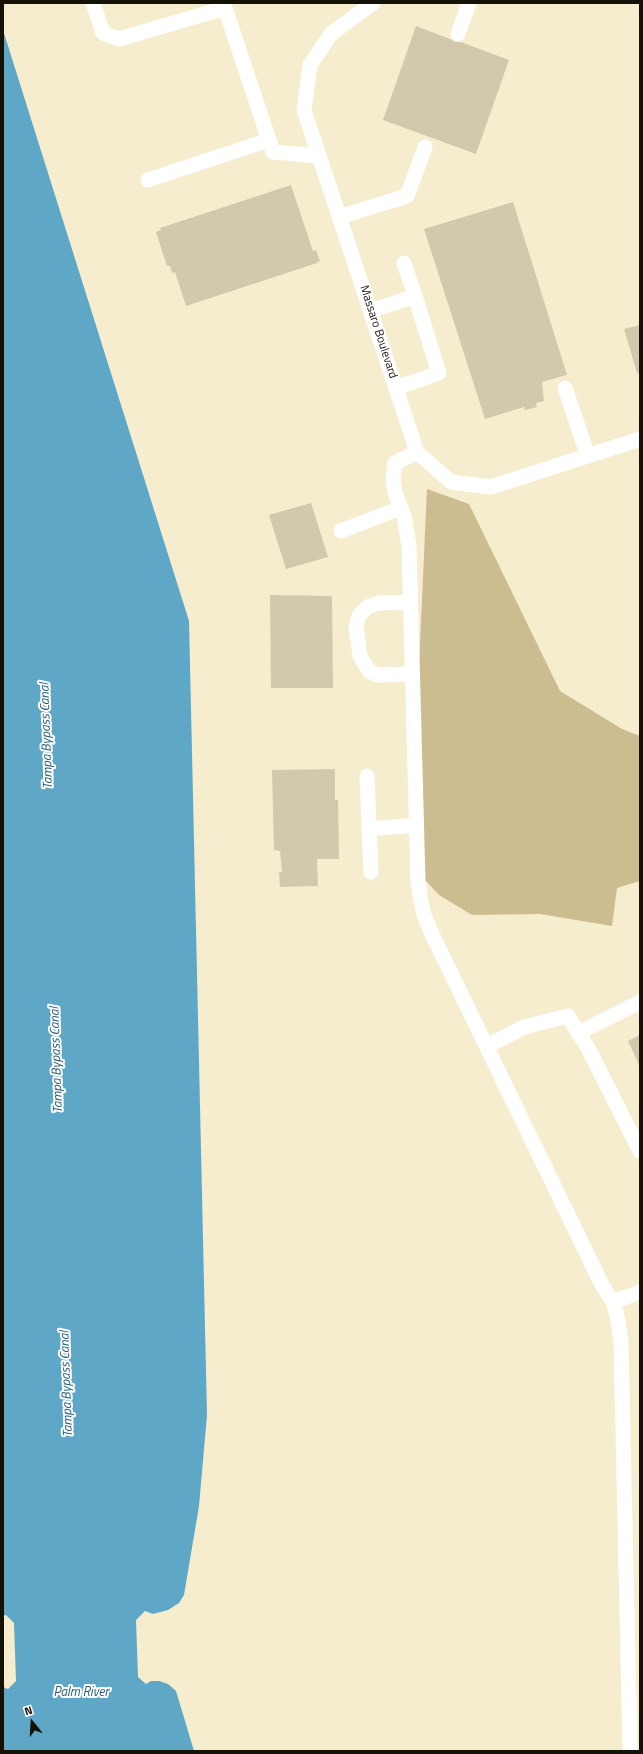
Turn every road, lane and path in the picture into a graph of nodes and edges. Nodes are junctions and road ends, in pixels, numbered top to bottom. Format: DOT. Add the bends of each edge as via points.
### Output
graph roads {
  1 [pos="93,3"];
  2 [pos="469,3"];
  3 [pos="367,5"];
  4 [pos="224,6"];
  5 [pos="458,34"];
  6 [pos="269,140"];
  7 [pos="425,147"];
  8 [pos="319,156"];
  9 [pos="148,180"];
  10 [pos="339,217"];
  11 [pos="404,263"];
  12 [pos="415,296"];
  13 [pos="371,311"];
  14 [pos="396,388"];
  15 [pos="565,388"];
  16 [pos="640,439"];
  17 [pos="417,452"];
  18 [pos="588,456"];
  19 [pos="401,508"];
  20 [pos="341,531"];
  21 [pos="410,602"];
  22 [pos="412,674"];
  23 [pos="367,776"];
  24 [pos="416,825"];
  25 [pos="369,828"];
  26 [pos="371,872"];
  27 [pos="640,1002"];
  28 [pos="578,1033"];
  29 [pos="487,1046"];
  30 [pos="640,1150"];
  31 [pos="640,1292"];
  32 [pos="613,1302"];
  33 [pos="633,1565"];
  34 [pos="630,1751"];
  1 -- 4 [label="street" via="103,33 119,39"];
  2 -- 5 [label="street"];
  3 -- 8 [label="street, Massaro Boulevard" via="331,34 310,65 304,110"];
  4 -- 6 [label="street"];
  6 -- 8 [label="street" via="273,152"];
  6 -- 9 [label="street"];
  7 -- 10 [label="street" via="407,196"];
  8 -- 10 [label="street, Massaro Boulevard"];
  10 -- 13 [label="street, Massaro Boulevard"];
  11 -- 12 [label="street"];
  12 -- 13 [label="street"];
  12 -- 14 [label="street" via="440,373"];
  13 -- 14 [label="street, Massaro Boulevard"];
  14 -- 17 [label="street, Massaro Boulevard"];
  15 -- 18 [label="street"];
  16 -- 18 [label="street"];
  17 -- 18 [label="street" via="451,482 491,487"];
  17 -- 19 [label="street" via="395,463 393,479 395,494"];
  19 -- 20 [label="street"];
  19 -- 21 [label="street" via="409,545"];
  21 -- 22 [label="street"];
  21 -- 22 [label="street" via="379,603 367,608 358,616 356,627 360,656 369,671 377,675"];
  22 -- 24 [label="street"];
  23 -- 25 [label="street"];
  24 -- 25 [label="street"];
  24 -- 29 [label="street" via="418,881 424,915"];
  25 -- 26 [label="street"];
  27 -- 28 [label="street"];
  28 -- 29 [label="street" via="568,1016 524,1027"];
  28 -- 30 [label="street"];
  29 -- 32 [label="street" via="602,1285"];
  31 -- 32 [label="street"];
  32 -- 33 [label="street" via="620,1327"];
  33 -- 34 [label="street"];
}
